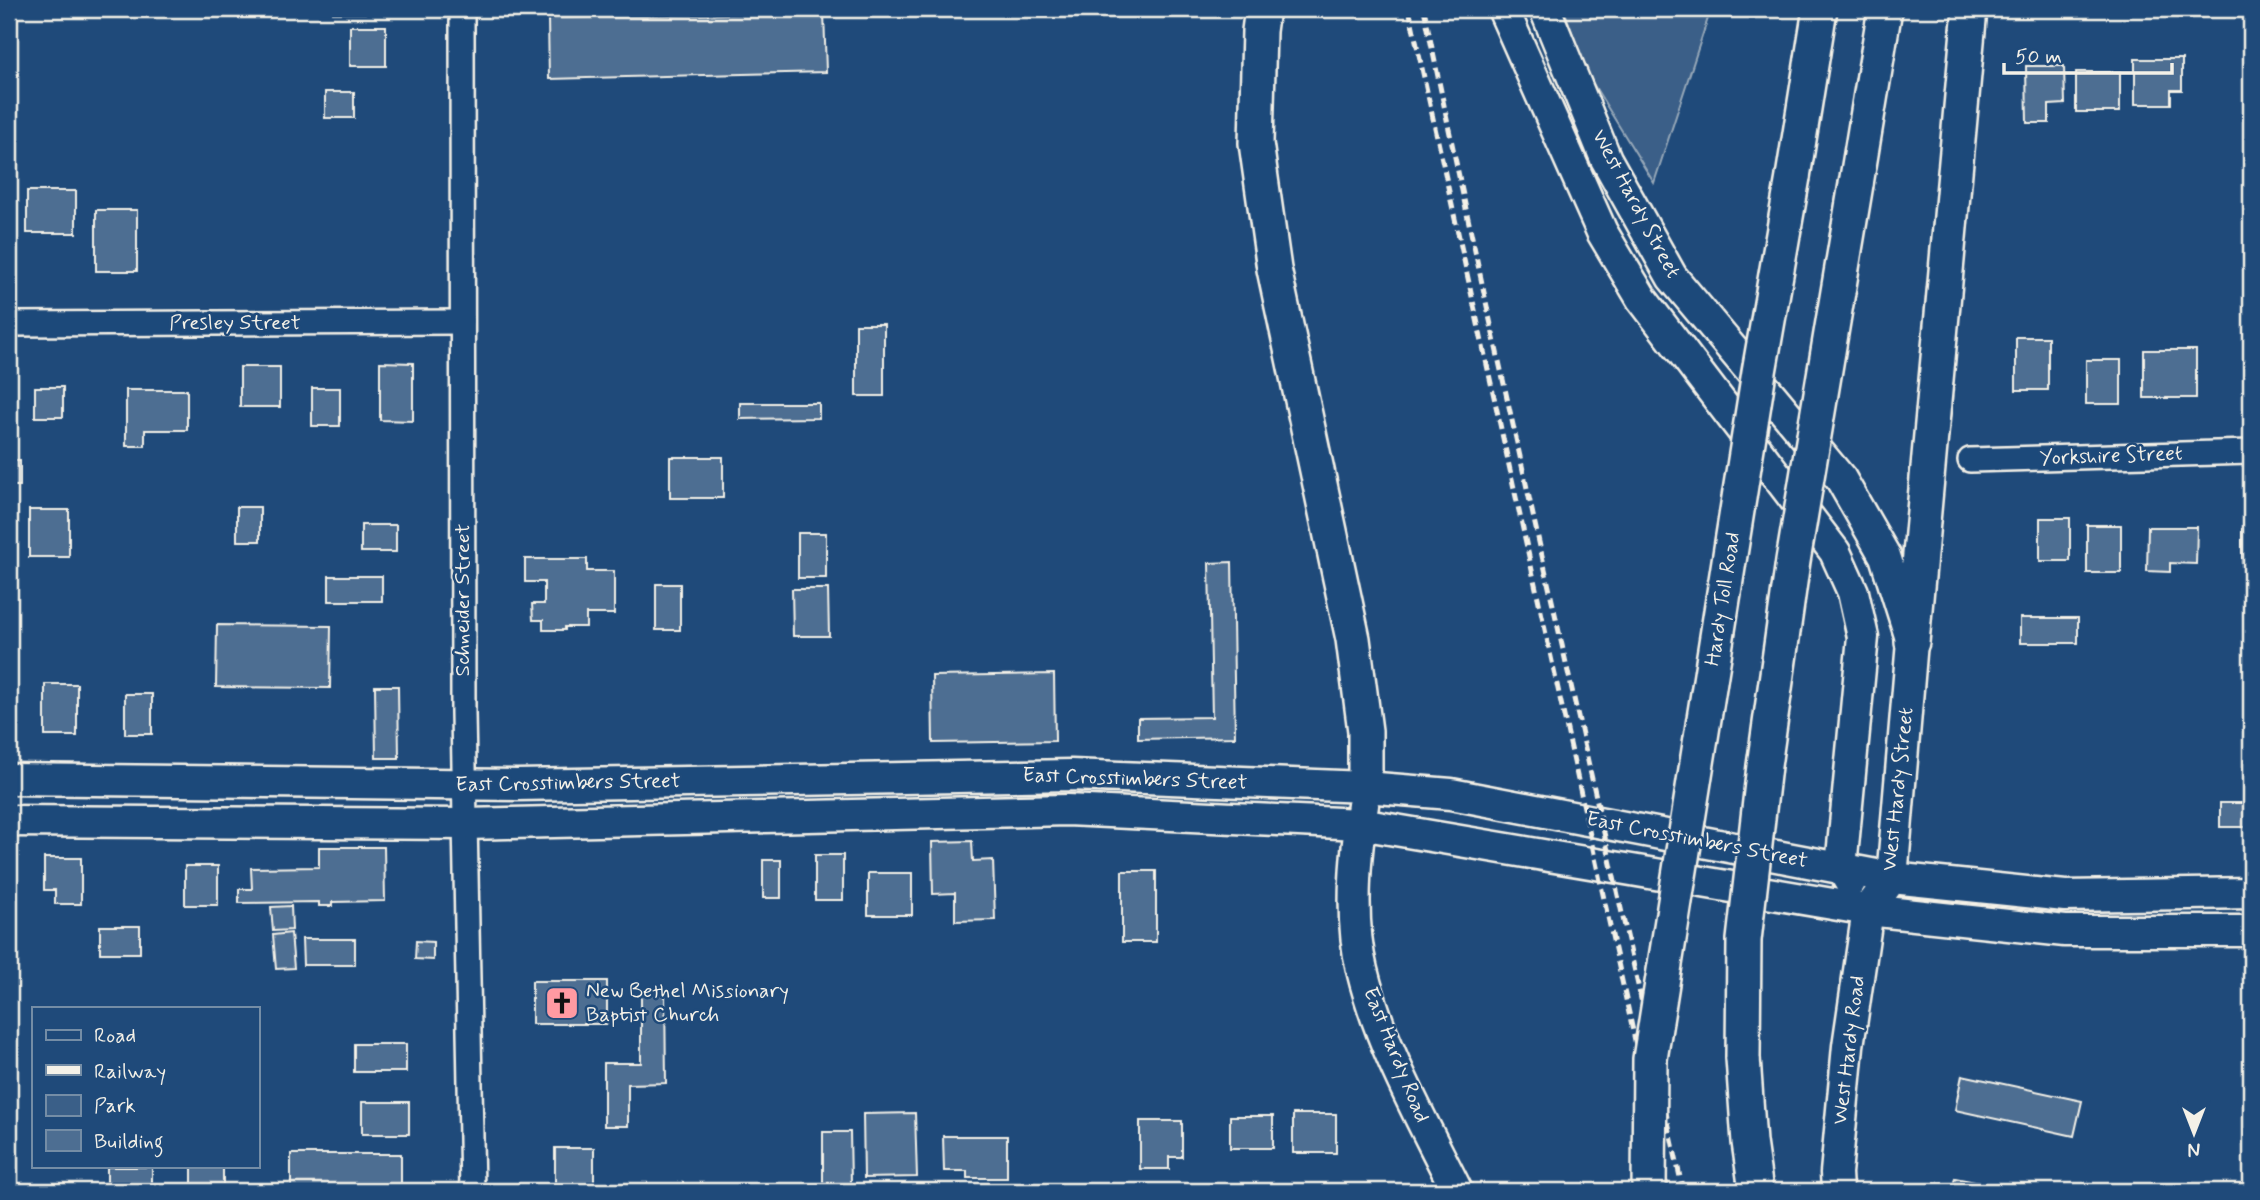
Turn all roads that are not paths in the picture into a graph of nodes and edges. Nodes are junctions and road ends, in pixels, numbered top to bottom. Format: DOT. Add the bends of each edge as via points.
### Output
graph roads {
  1 [pos="462,9"];
  2 [pos="1262,9"];
  3 [pos="1503,9"];
  4 [pos="1545,9"];
  5 [pos="1820,9"];
  6 [pos="1885,9"];
  7 [pos="1970,9"];
  8 [pos="462,322"];
  9 [pos="9,324"];
  10 [pos="2251,452"];
  11 [pos="1970,460"];
  12 [pos="1912,642"];
  13 [pos="1071,775"];
  14 [pos="9,779"];
  15 [pos="863,779"];
  16 [pos="191,781"];
  17 [pos="465,785"];
  18 [pos="1365,787"];
  19 [pos="1067,810"];
  20 [pos="867,814"];
  21 [pos="9,821"];
  22 [pos="189,822"];
  23 [pos="466,824"];
  24 [pos="1360,824"];
  25 [pos="1841,867"];
  26 [pos="1892,878"];
  27 [pos="2159,893"];
  28 [pos="2251,893"];
  29 [pos="1868,910"];
  30 [pos="2155,931"];
  31 [pos="2251,931"];
  32 [pos="472,1191"];
  33 [pos="1457,1191"];
  34 [pos="1649,1191"];
  35 [pos="1756,1191"];
  36 [pos="1836,1191"];
  1 -- 8 [label="street, Schneider Street"];
  2 -- 18 [label="highway" via="1255,143 1274,269 1353,639 1365,731"];
  3 -- 25 [label="main road, West Hardy Street" via="1602,232 1642,299 1835,552 1853,592 1863,637"];
  4 -- 12 [label="main road, West Hardy Street" via="1606,159 1672,277 1841,479 1885,556"];
  5 -- 34 [label="highway, Hardy Toll Road, bridge" via="1650,1059"];
  6 -- 35 [label="highway, bridge" via="1795,548 1744,940 1743,1058"];
  7 -- 12 [label="highway"];
  8 -- 9 [label="street, Presley Street"];
  8 -- 17 [label="street, Schneider Street"];
  10 -- 11 [label="street, Yorkshire Street"];
  12 -- 26 [label="main road, West Hardy Street"];
  13 -- 15 [label="main road, East Crosstimbers Street"];
  13 -- 18 [label="main road, East Crosstimbers Street"];
  13 -- 19 [label="main road"];
  14 -- 16 [label="main road, East Crosstimbers Street"];
  15 -- 17 [label="main road, East Crosstimbers Street"];
  15 -- 20 [label="main road"];
  16 -- 17 [label="main road, East Crosstimbers Street"];
  16 -- 22 [label="main road"];
  17 -- 23 [label="street, Schneider Street"];
  18 -- 24 [label="main road, East Hardy Road"];
  18 -- 25 [label="main road, East Crosstimbers Street" via="1461,796"];
  19 -- 20 [label="main road, East Crosstimbers Street"];
  19 -- 24 [label="main road, East Crosstimbers Street"];
  20 -- 23 [label="main road, East Crosstimbers Street"];
  21 -- 22 [label="main road, East Crosstimbers Street"];
  22 -- 23 [label="main road, East Crosstimbers Street"];
  23 -- 32 [label="street, Schneider Street"];
  24 -- 29 [label="main road, East Crosstimbers Street"];
  24 -- 33 [label="main road, East Hardy Road" via="1354,910 1361,969 1387,1044"];
  25 -- 26 [label="main road, East Crosstimbers Street"];
  25 -- 29 [label="main road, West Hardy Street"];
  26 -- 27 [label="main road, East Crosstimbers Street" via="2066,896"];
  26 -- 29 [label="main road, West Hardy Street"];
  27 -- 28 [label="main road, East Crosstimbers Street"];
  27 -- 30 [label="main road"];
  29 -- 30 [label="main road, East Crosstimbers Street" via="2065,930"];
  29 -- 36 [label="main road, West Hardy Road" via="1848,1046"];
  30 -- 31 [label="main road, East Crosstimbers Street"];
}
